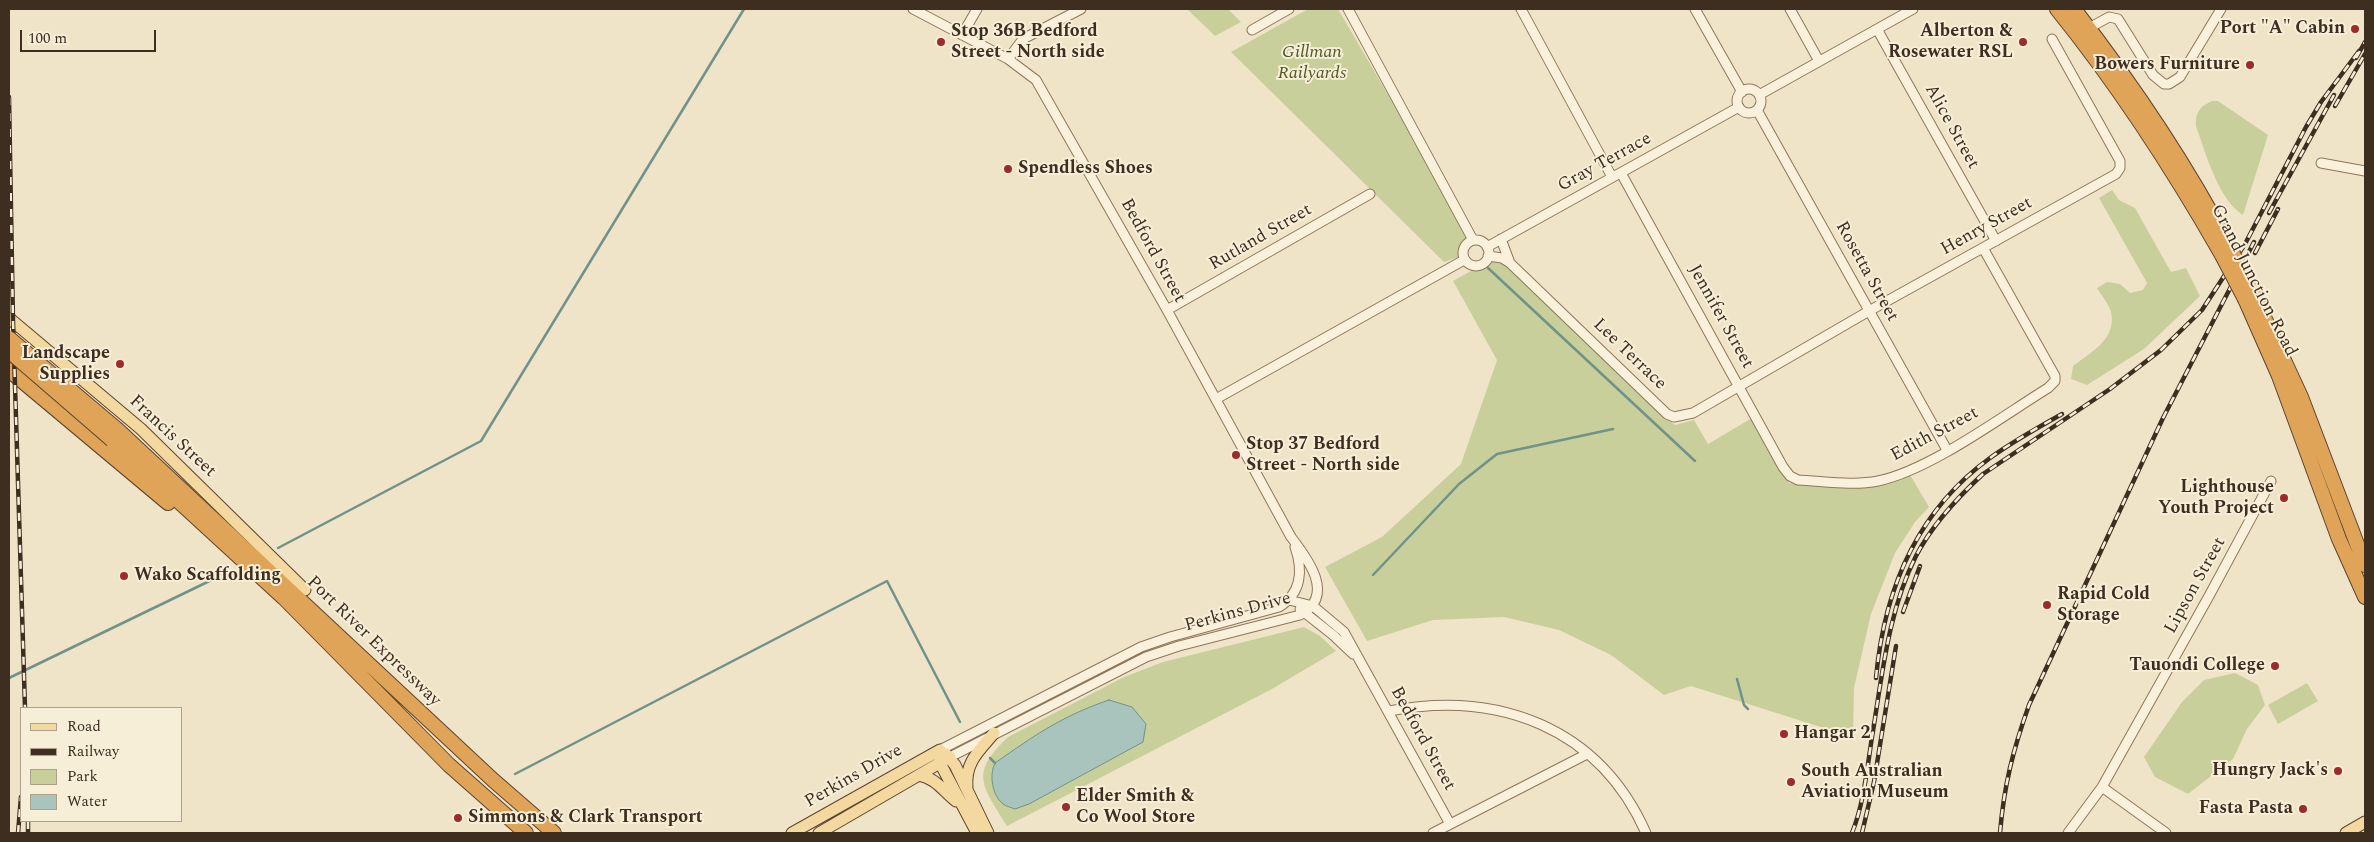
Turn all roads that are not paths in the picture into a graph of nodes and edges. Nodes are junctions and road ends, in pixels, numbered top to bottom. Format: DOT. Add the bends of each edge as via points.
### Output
graph roads {
  1 [pos="914,9"];
  2 [pos="977,9"];
  3 [pos="1081,9"];
  4 [pos="1290,9"];
  5 [pos="1348,9"];
  6 [pos="1521,9"];
  7 [pos="1695,9"];
  8 [pos="1790,9"];
  9 [pos="1913,9"];
  10 [pos="2057,9"];
  11 [pos="2074,9"];
  12 [pos="2221,9"];
  13 [pos="2089,28"];
  14 [pos="1877,29"];
  15 [pos="1252,30"];
  16 [pos="962,35"];
  17 [pos="2052,39"];
  18 [pos="1008,59"];
  19 [pos="1819,61"];
  20 [pos="1742,92"];
  21 [pos="1759,95"];
  22 [pos="1739,107"];
  23 [pos="1757,110"];
  24 [pos="2321,163"];
  25 [pos="2365,171"];
  26 [pos="1621,172"];
  27 [pos="1612,177"];
  28 [pos="1370,194"];
  29 [pos="1501,239"];
  30 [pos="1473,240"];
  31 [pos="1996,242"];
  32 [pos="1983,248"];
  33 [pos="2226,251"];
  34 [pos="1488,252"];
  35 [pos="1464,260"];
  36 [pos="1510,263"];
  37 [pos="2248,294"];
  38 [pos="1167,310"];
  39 [pos="1869,311"];
  40 [pos="9,318"];
  41 [pos="9,338"];
  42 [pos="9,351"];
  43 [pos="9,370"];
  44 [pos="1740,386"];
  45 [pos="1216,399"];
  46 [pos="115,435"];
  47 [pos="1947,450"];
  48 [pos="1790,476"];
  49 [pos="2271,481"];
  50 [pos="1291,537"];
  51 [pos="2365,565"];
  52 [pos="2362,581"];
  53 [pos="266,582"];
  54 [pos="305,590"];
  55 [pos="2365,597"];
  56 [pos="1289,600"];
  57 [pos="1313,606"];
  58 [pos="1305,613"];
  59 [pos="1366,670"];
  60 [pos="395,689"];
  61 [pos="1389,711"];
  62 [pos="994,733"];
  63 [pos="940,750"];
  64 [pos="1587,754"];
  65 [pos="945,760"];
  66 [pos="919,775"];
  67 [pos="2102,787"];
  68 [pos="964,798"];
  69 [pos="2365,822"];
  70 [pos="1450,824"];
  71 [pos="526,833"];
  72 [pos="554,833"];
  73 [pos="792,833"];
  74 [pos="819,833"];
  75 [pos="976,833"];
  76 [pos="988,833"];
  77 [pos="1433,833"];
  78 [pos="1646,833"];
  79 [pos="2068,833"];
  80 [pos="2166,833"];
  81 [pos="2347,833"];
  1 -- 16 [label="street, Bedford Street"];
  2 -- 16 [label="street"];
  3 -- 18 [label="street" via="1023,39"];
  4 -- 15 [label="street"];
  5 -- 30 [label="street"];
  6 -- 27 [label="street"];
  7 -- 20 [label="street"];
  8 -- 19 [label="street"];
  9 -- 14 [label="street"];
  10 -- 33 [label="highway, Grand Junction Road" via="2151,137"];
  11 -- 13 [label="highway, Grand Junction Road"];
  12 -- 13 [label="street" via="2180,77 2169,84 2153,75 2118,19 2109,17"];
  13 -- 33 [label="highway, Grand Junction Road" via="2163,131 2207,203"];
  14 -- 19 [label="street"];
  14 -- 31 [label="street, Alice Street"];
  16 -- 18 [label="street, Bedford Street"];
  17 -- 31 [label="street, Henry Street" via="2120,161 2120,168 2116,174"];
  18 -- 38 [label="street, Bedford Street" via="1027,72 1043,90"];
  19 -- 21 [label="street"];
  20 -- 21 [label="street" via="1753,90"];
  20 -- 22 [label="street" via="1738,99"];
  21 -- 23 [label="street" via="1761,102"];
  22 -- 23 [label="street" via="1748,113"];
  22 -- 26 [label="street, Gray Terrace"];
  23 -- 39 [label="street, Rosetta Street"];
  24 -- 25 [label="street"];
  26 -- 27 [label="street, Gray Terrace"];
  26 -- 44 [label="street, Jennifer Street"];
  27 -- 29 [label="street, Gray Terrace"];
  28 -- 38 [label="street, Rutland Street"];
  29 -- 34 [label="street, Gray Terrace"];
  29 -- 36 [label="street, Lee Terrace"];
  30 -- 34 [label="street" via="1482,242"];
  30 -- 35 [label="street" via="1463,250"];
  31 -- 32 [label="street, Henry Street"];
  32 -- 39 [label="street, Henry Street"];
  32 -- 47 [label="street, Edith Street" via="2053,372 2055,381"];
  33 -- 37 [label="highway, Grand Junction Road, bridge"];
  34 -- 35 [label="street" via="1480,266 1469,265"];
  34 -- 36 [label="street, Lee Terrace"];
  35 -- 45 [label="street"];
  36 -- 44 [label="street, Lee Terrace" via="1667,414 1674,417 1693,413"];
  37 -- 51 [label="highway, Grand Junction Road" via="2301,397"];
  37 -- 52 [label="highway, Grand Junction Road"];
  38 -- 45 [label="street, Bedford Street"];
  39 -- 44 [label="street, Henry Street"];
  39 -- 47 [label="street, Rosetta Street"];
  40 -- 54 [label="main road, Francis Street" via="141,430"];
  41 -- 46 [label="highway, Port River Expressway, bridge"];
  42 -- 46 [label="highway, Port River Expressway, bridge"];
  43 -- 53 [label="highway"];
  44 -- 48 [label="street, Jennifer Street"];
  45 -- 50 [label="street, Bedford Street"];
  46 -- 53 [label="highway, Port River Expressway"];
  46 -- 60 [label="highway, Port River Expressway"];
  47 -- 48 [label="street, Edith Street" via="1879,481 1798,480"];
  49 -- 67 [label="street, Lipson Street"];
  50 -- 56 [label="street, Perkins Drive" via="1300,570 1298,586"];
  50 -- 57 [label="street, Perkins Drive" via="1317,581 1318,594"];
  52 -- 55 [label="highway, Grand Junction Road"];
  53 -- 71 [label="highway, Port River Expressway" via="449,765"];
  54 -- 60 [label="highway" via="373,660"];
  56 -- 57 [label="street, Bedford Street"];
  56 -- 58 [label="street, Bedford Street"];
  56 -- 63 [label="street, Perkins Drive" via="1269,612 1141,647"];
  57 -- 58 [label="street, Perkins Drive"];
  57 -- 59 [label="street, Bedford Street" via="1344,632"];
  58 -- 59 [label="street, Bedford Street" via="1340,641"];
  58 -- 62 [label="street, Perkins Drive" via="1146,657"];
  59 -- 61 [label="street, Bedford Street"];
  60 -- 72 [label="highway, Port River Expressway"];
  61 -- 64 [label="street" via="1447,704 1489,708 1540,723"];
  61 -- 70 [label="street, Bedford Street"];
  62 -- 65 [label="street, Perkins Drive"];
  62 -- 68 [label="main road" via="969,765"];
  63 -- 65 [label="main road"];
  63 -- 73 [label="main road, Perkins Drive"];
  64 -- 70 [label="street"];
  64 -- 78 [label="street" via="1619,787"];
  65 -- 66 [label="main road, Perkins Drive"];
  65 -- 68 [label="main road"];
  66 -- 68 [label="main road" via="930,779 955,801"];
  66 -- 74 [label="main road, Perkins Drive"];
  67 -- 79 [label="street, Lipson Street"];
  67 -- 80 [label="street"];
  68 -- 75 [label="main road"];
  68 -- 76 [label="main road"];
  69 -- 81 [label="main road"];
  70 -- 77 [label="street"];
}
